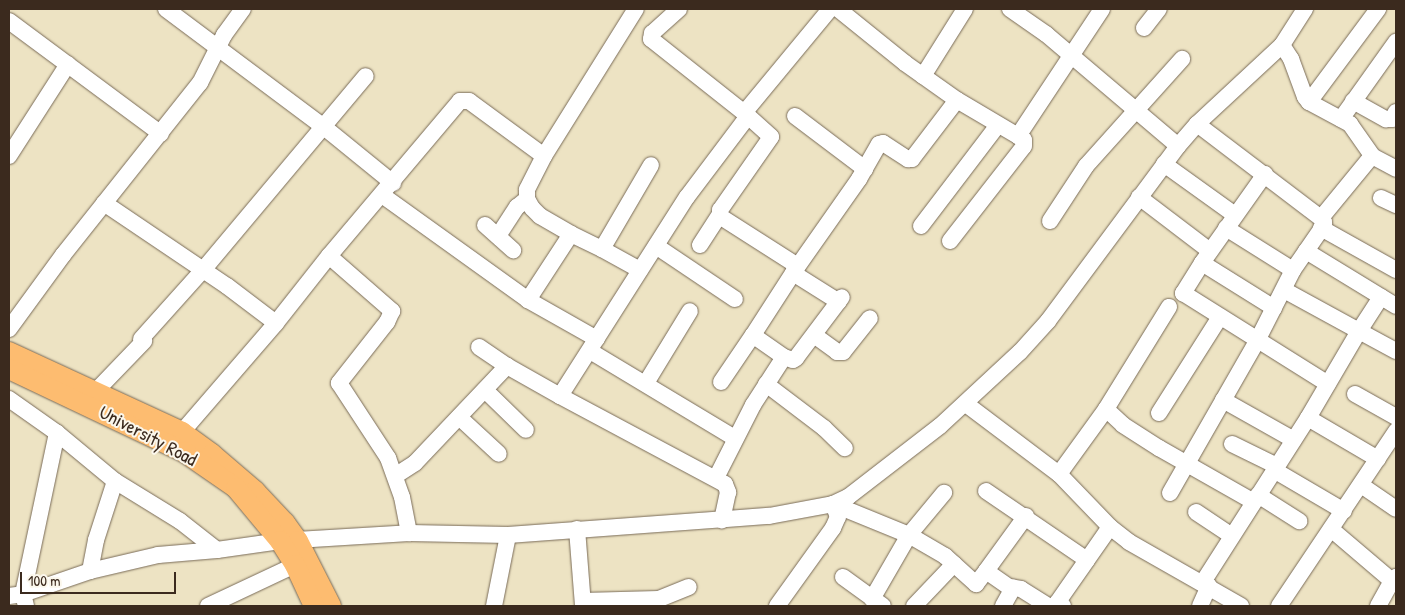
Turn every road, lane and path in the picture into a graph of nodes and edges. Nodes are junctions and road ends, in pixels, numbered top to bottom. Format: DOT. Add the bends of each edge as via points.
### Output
graph roads {
  1 [pos="243,9"];
  2 [pos="636,9"];
  3 [pos="679,9"];
  4 [pos="830,9"];
  5 [pos="838,9"];
  6 [pos="965,9"];
  7 [pos="1010,9"];
  8 [pos="1102,9"];
  9 [pos="1159,9"];
  10 [pos="1304,9"];
  11 [pos="1378,9"];
  12 [pos="171,10"];
  13 [pos="9,21"];
  14 [pos="1144,28"];
  15 [pos="1396,42"];
  16 [pos="1282,46"];
  17 [pos="218,48"];
  18 [pos="1072,57"];
  19 [pos="1182,59"];
  20 [pos="68,64"];
  21 [pos="366,76"];
  22 [pos="923,76"];
  23 [pos="958,100"];
  24 [pos="1353,101"];
  25 [pos="1309,102"];
  26 [pos="1137,111"];
  27 [pos="1396,112"];
  28 [pos="746,114"];
  29 [pos="795,116"];
  30 [pos="1341,119"];
  31 [pos="1197,124"];
  32 [pos="998,125"];
  33 [pos="324,127"];
  34 [pos="161,134"];
  35 [pos="1018,136"];
  36 [pos="1178,146"];
  37 [pos="11,148"];
  38 [pos="544,156"];
  39 [pos="1372,156"];
  40 [pos="1164,164"];
  41 [pos="651,165"];
  42 [pos="866,169"];
  43 [pos="1396,169"];
  44 [pos="1265,174"];
  45 [pos="393,182"];
  46 [pos="382,195"];
  47 [pos="1140,197"];
  48 [pos="1381,198"];
  49 [pos="527,199"];
  50 [pos="104,203"];
  51 [pos="1396,205"];
  52 [pos="720,214"];
  53 [pos="1050,222"];
  54 [pos="1230,222"];
  55 [pos="1321,223"];
  56 [pos="485,226"];
  57 [pos="921,226"];
  58 [pos="571,234"];
  59 [pos="498,236"];
  60 [pos="950,241"];
  61 [pos="700,245"];
  62 [pos="656,246"];
  63 [pos="602,249"];
  64 [pos="513,250"];
  65 [pos="1306,251"];
  66 [pos="329,256"];
  67 [pos="1206,257"];
  68 [pos="796,269"];
  69 [pos="203,270"];
  70 [pos="640,270"];
  71 [pos="1293,270"];
  72 [pos="1396,270"];
  73 [pos="1284,290"];
  74 [pos="1381,297"];
  75 [pos="735,299"];
  76 [pos="528,300"];
  77 [pos="1396,306"];
  78 [pos="1169,307"];
  79 [pos="1274,308"];
  80 [pos="690,310"];
  81 [pos="1220,317"];
  82 [pos="870,318"];
  83 [pos="276,323"];
  84 [pos="9,329"];
  85 [pos="1359,331"];
  86 [pos="814,335"];
  87 [pos="753,336"];
  88 [pos="1257,341"];
  89 [pos="594,345"];
  90 [pos="479,347"];
  91 [pos="1396,351"];
  92 [pos="9,352"];
  93 [pos="784,357"];
  94 [pos="507,366"];
  95 [pos="9,369"];
  96 [pos="721,382"];
  97 [pos="646,384"];
  98 [pos="766,384"];
  99 [pos="1328,384"];
  100 [pos="484,390"];
  101 [pos="95,392"];
  102 [pos="1355,394"];
  103 [pos="560,396"];
  104 [pos="9,399"];
  105 [pos="1223,400"];
  106 [pos="966,404"];
  107 [pos="1106,409"];
  108 [pos="1159,412"];
  109 [pos="459,417"];
  110 [pos="1396,417"];
  111 [pos="1308,418"];
  112 [pos="526,430"];
  113 [pos="1396,431"];
  114 [pos="182,432"];
  115 [pos="57,433"];
  116 [pos="735,438"];
  117 [pos="1294,440"];
  118 [pos="1232,444"];
  119 [pos="844,448"];
  120 [pos="499,454"];
  121 [pos="1378,459"];
  122 [pos="1186,464"];
  123 [pos="1275,468"];
  124 [pos="1059,474"];
  125 [pos="395,476"];
  126 [pos="716,478"];
  127 [pos="115,481"];
  128 [pos="1361,485"];
  129 [pos="986,491"];
  130 [pos="944,493"];
  131 [pos="1170,493"];
  132 [pos="1256,498"];
  133 [pos="833,504"];
  134 [pos="1396,509"];
  135 [pos="1344,511"];
  136 [pos="1196,512"];
  137 [pos="1026,516"];
  138 [pos="722,520"];
  139 [pos="1299,520"];
  140 [pos="1110,527"];
  141 [pos="577,529"];
  142 [pos="1331,529"];
  143 [pos="408,533"];
  144 [pos="508,535"];
  145 [pos="909,535"];
  146 [pos="1232,536"];
  147 [pos="289,541"];
  148 [pos="217,550"];
  149 [pos="1087,560"];
  150 [pos="954,564"];
  151 [pos="295,566"];
  152 [pos="90,571"];
  153 [pos="986,571"];
  154 [pos="843,577"];
  155 [pos="1394,579"];
  156 [pos="1206,584"];
  157 [pos="689,587"];
  158 [pos="1013,588"];
  159 [pos="19,599"];
  160 [pos="878,602"];
  161 [pos="583,604"];
  162 [pos="1056,605"];
  163 [pos="208,606"];
  164 [pos="314,606"];
  165 [pos="331,606"];
  166 [pos="494,606"];
  167 [pos="777,606"];
  168 [pos="914,606"];
  169 [pos="1003,606"];
  170 [pos="1200,606"];
  171 [pos="1241,606"];
  172 [pos="1279,606"];
  173 [pos="1378,606"];
  1 -- 17 [label="street" via="224,34"];
  2 -- 38 [label="street"];
  3 -- 28 [label="street" via="652,33 651,38"];
  4 -- 28 [label="street"];
  5 -- 22 [label="street"];
  6 -- 22 [label="street"];
  7 -- 18 [label="street"];
  8 -- 18 [label="street"];
  9 -- 14 [label="street"];
  10 -- 16 [label="street"];
  11 -- 25 [label="street"];
  12 -- 17 [label="street"];
  13 -- 20 [label="street"];
  15 -- 24 [label="street"];
  16 -- 25 [label="street"];
  16 -- 31 [label="street"];
  17 -- 33 [label="street"];
  17 -- 34 [label="street" via="200,83"];
  18 -- 26 [label="street"];
  18 -- 35 [label="street"];
  19 -- 26 [label="street"];
  20 -- 34 [label="street"];
  20 -- 37 [label="street"];
  21 -- 33 [label="street"];
  22 -- 23 [label="street"];
  23 -- 32 [label="street"];
  23 -- 42 [label="street" via="912,159 883,143 877,147"];
  24 -- 27 [label="street" via="1386,119 1392,119"];
  24 -- 30 [label="street"];
  25 -- 30 [label="street"];
  26 -- 36 [label="street"];
  26 -- 53 [label="street" via="1086,166"];
  28 -- 52 [label="street" via="771,137"];
  28 -- 62 [label="street"];
  29 -- 42 [label="street"];
  30 -- 39 [label="street" via="1355,130"];
  31 -- 36 [label="street"];
  31 -- 44 [label="street"];
  32 -- 35 [label="street"];
  32 -- 57 [label="street"];
  33 -- 45 [label="street"];
  33 -- 69 [label="street"];
  34 -- 50 [label="street"];
  35 -- 60 [label="street" via="1024,140 1024,146"];
  36 -- 40 [label="street"];
  38 -- 45 [label="street" via="465,100 456,105"];
  38 -- 49 [label="street" via="527,190"];
  39 -- 43 [label="street"];
  39 -- 55 [label="street"];
  40 -- 47 [label="street"];
  40 -- 54 [label="street"];
  41 -- 63 [label="street"];
  42 -- 68 [label="street"];
  44 -- 54 [label="street"];
  44 -- 55 [label="street"];
  45 -- 46 [label="street"];
  46 -- 66 [label="street"];
  46 -- 76 [label="street"];
  47 -- 67 [label="street"];
  47 -- 106 [label="street" via="1048,321"];
  48 -- 51 [label="street"];
  49 -- 58 [label="street" via="540,216"];
  49 -- 59 [label="street" via="517,207"];
  50 -- 69 [label="street"];
  50 -- 84 [label="street"];
  52 -- 61 [label="street"];
  52 -- 68 [label="street"];
  54 -- 67 [label="street"];
  54 -- 71 [label="street"];
  55 -- 65 [label="street"];
  55 -- 72 [label="street"];
  56 -- 59 [label="street"];
  58 -- 63 [label="street"];
  58 -- 76 [label="street"];
  59 -- 64 [label="street"];
  62 -- 70 [label="street"];
  62 -- 75 [label="street"];
  63 -- 70 [label="street"];
  65 -- 71 [label="street"];
  65 -- 74 [label="street"];
  66 -- 83 [label="street"];
  66 -- 125 [label="street" via="392,311 339,383 377,437"];
  67 -- 79 [label="street"];
  67 -- 81 [label="street" via="1183,293"];
  68 -- 86 [label="street" via="840,299"];
  68 -- 87 [label="street"];
  69 -- 83 [label="street"];
  69 -- 101 [label="street"];
  70 -- 89 [label="street"];
  71 -- 73 [label="street"];
  73 -- 79 [label="street"];
  73 -- 85 [label="street"];
  74 -- 77 [label="street"];
  74 -- 85 [label="street"];
  76 -- 89 [label="street"];
  78 -- 107 [label="street"];
  79 -- 88 [label="street"];
  80 -- 97 [label="street"];
  81 -- 88 [label="street"];
  81 -- 108 [label="street"];
  82 -- 86 [label="street" via="843,352 837,352"];
  83 -- 114 [label="street"];
  85 -- 91 [label="street"];
  85 -- 99 [label="street"];
  86 -- 93 [label="street" via="796,358"];
  87 -- 93 [label="street"];
  87 -- 96 [label="street"];
  88 -- 99 [label="street"];
  88 -- 105 [label="street"];
  89 -- 97 [label="street"];
  89 -- 103 [label="street"];
  90 -- 94 [label="street"];
  92 -- 101 [label="main road"];
  93 -- 98 [label="street"];
  94 -- 100 [label="street"];
  94 -- 103 [label="street"];
  95 -- 147 [label="main road, University Road" via="184,452 236,488"];
  97 -- 116 [label="street"];
  98 -- 116 [label="street"];
  98 -- 119 [label="street" via="824,428"];
  99 -- 111 [label="street"];
  100 -- 109 [label="street"];
  100 -- 112 [label="street"];
  101 -- 114 [label="main road"];
  102 -- 110 [label="street"];
  103 -- 126 [label="street"];
  104 -- 115 [label="street"];
  105 -- 117 [label="street"];
  105 -- 122 [label="street"];
  106 -- 124 [label="street"];
  106 -- 133 [label="street" via="848,497"];
  107 -- 122 [label="street" via="1131,430"];
  107 -- 124 [label="street"];
  109 -- 120 [label="street"];
  109 -- 125 [label="street" via="415,463"];
  111 -- 117 [label="street"];
  111 -- 121 [label="street"];
  113 -- 121 [label="street"];
  114 -- 147 [label="main road" via="255,491"];
  115 -- 127 [label="street"];
  115 -- 159 [label="street"];
  116 -- 126 [label="street"];
  117 -- 123 [label="street"];
  118 -- 123 [label="street"];
  121 -- 128 [label="street"];
  122 -- 131 [label="street"];
  122 -- 132 [label="street"];
  123 -- 132 [label="street"];
  123 -- 135 [label="street"];
  124 -- 140 [label="street"];
  125 -- 143 [label="street"];
  126 -- 138 [label="street" via="728,488"];
  127 -- 148 [label="street" via="180,521"];
  127 -- 152 [label="street" via="96,540"];
  128 -- 134 [label="street"];
  128 -- 135 [label="street"];
  129 -- 137 [label="street"];
  130 -- 145 [label="street"];
  132 -- 139 [label="street"];
  132 -- 146 [label="street"];
  133 -- 138 [label="street" via="798,512"];
  133 -- 145 [label="street"];
  133 -- 167 [label="street" via="838,517 833,528"];
  135 -- 142 [label="street"];
  136 -- 146 [label="street"];
  137 -- 149 [label="street"];
  137 -- 153 [label="street"];
  138 -- 141 [label="street"];
  140 -- 149 [label="street"];
  140 -- 156 [label="street" via="1129,542"];
  141 -- 144 [label="street"];
  141 -- 161 [label="street"];
  142 -- 155 [label="street"];
  142 -- 172 [label="street"];
  143 -- 144 [label="street"];
  143 -- 147 [label="street"];
  144 -- 166 [label="street"];
  145 -- 150 [label="street"];
  145 -- 160 [label="street"];
  146 -- 156 [label="street"];
  147 -- 148 [label="street"];
  147 -- 151 [label="main road, University Road"];
  147 -- 165 [label="main road"];
  148 -- 152 [label="street" via="158,555"];
  149 -- 162 [label="street"];
  150 -- 153 [label="street" via="976,584"];
  150 -- 168 [label="street"];
  151 -- 163 [label="street"];
  151 -- 164 [label="main road, University Road"];
  152 -- 159 [label="street"];
  153 -- 158 [label="street"];
  154 -- 160 [label="street"];
  155 -- 173 [label="street"];
  156 -- 170 [label="street"];
  156 -- 171 [label="street"];
  157 -- 161 [label="street" via="659,599"];
  158 -- 162 [label="street"];
  158 -- 169 [label="street"];
}
